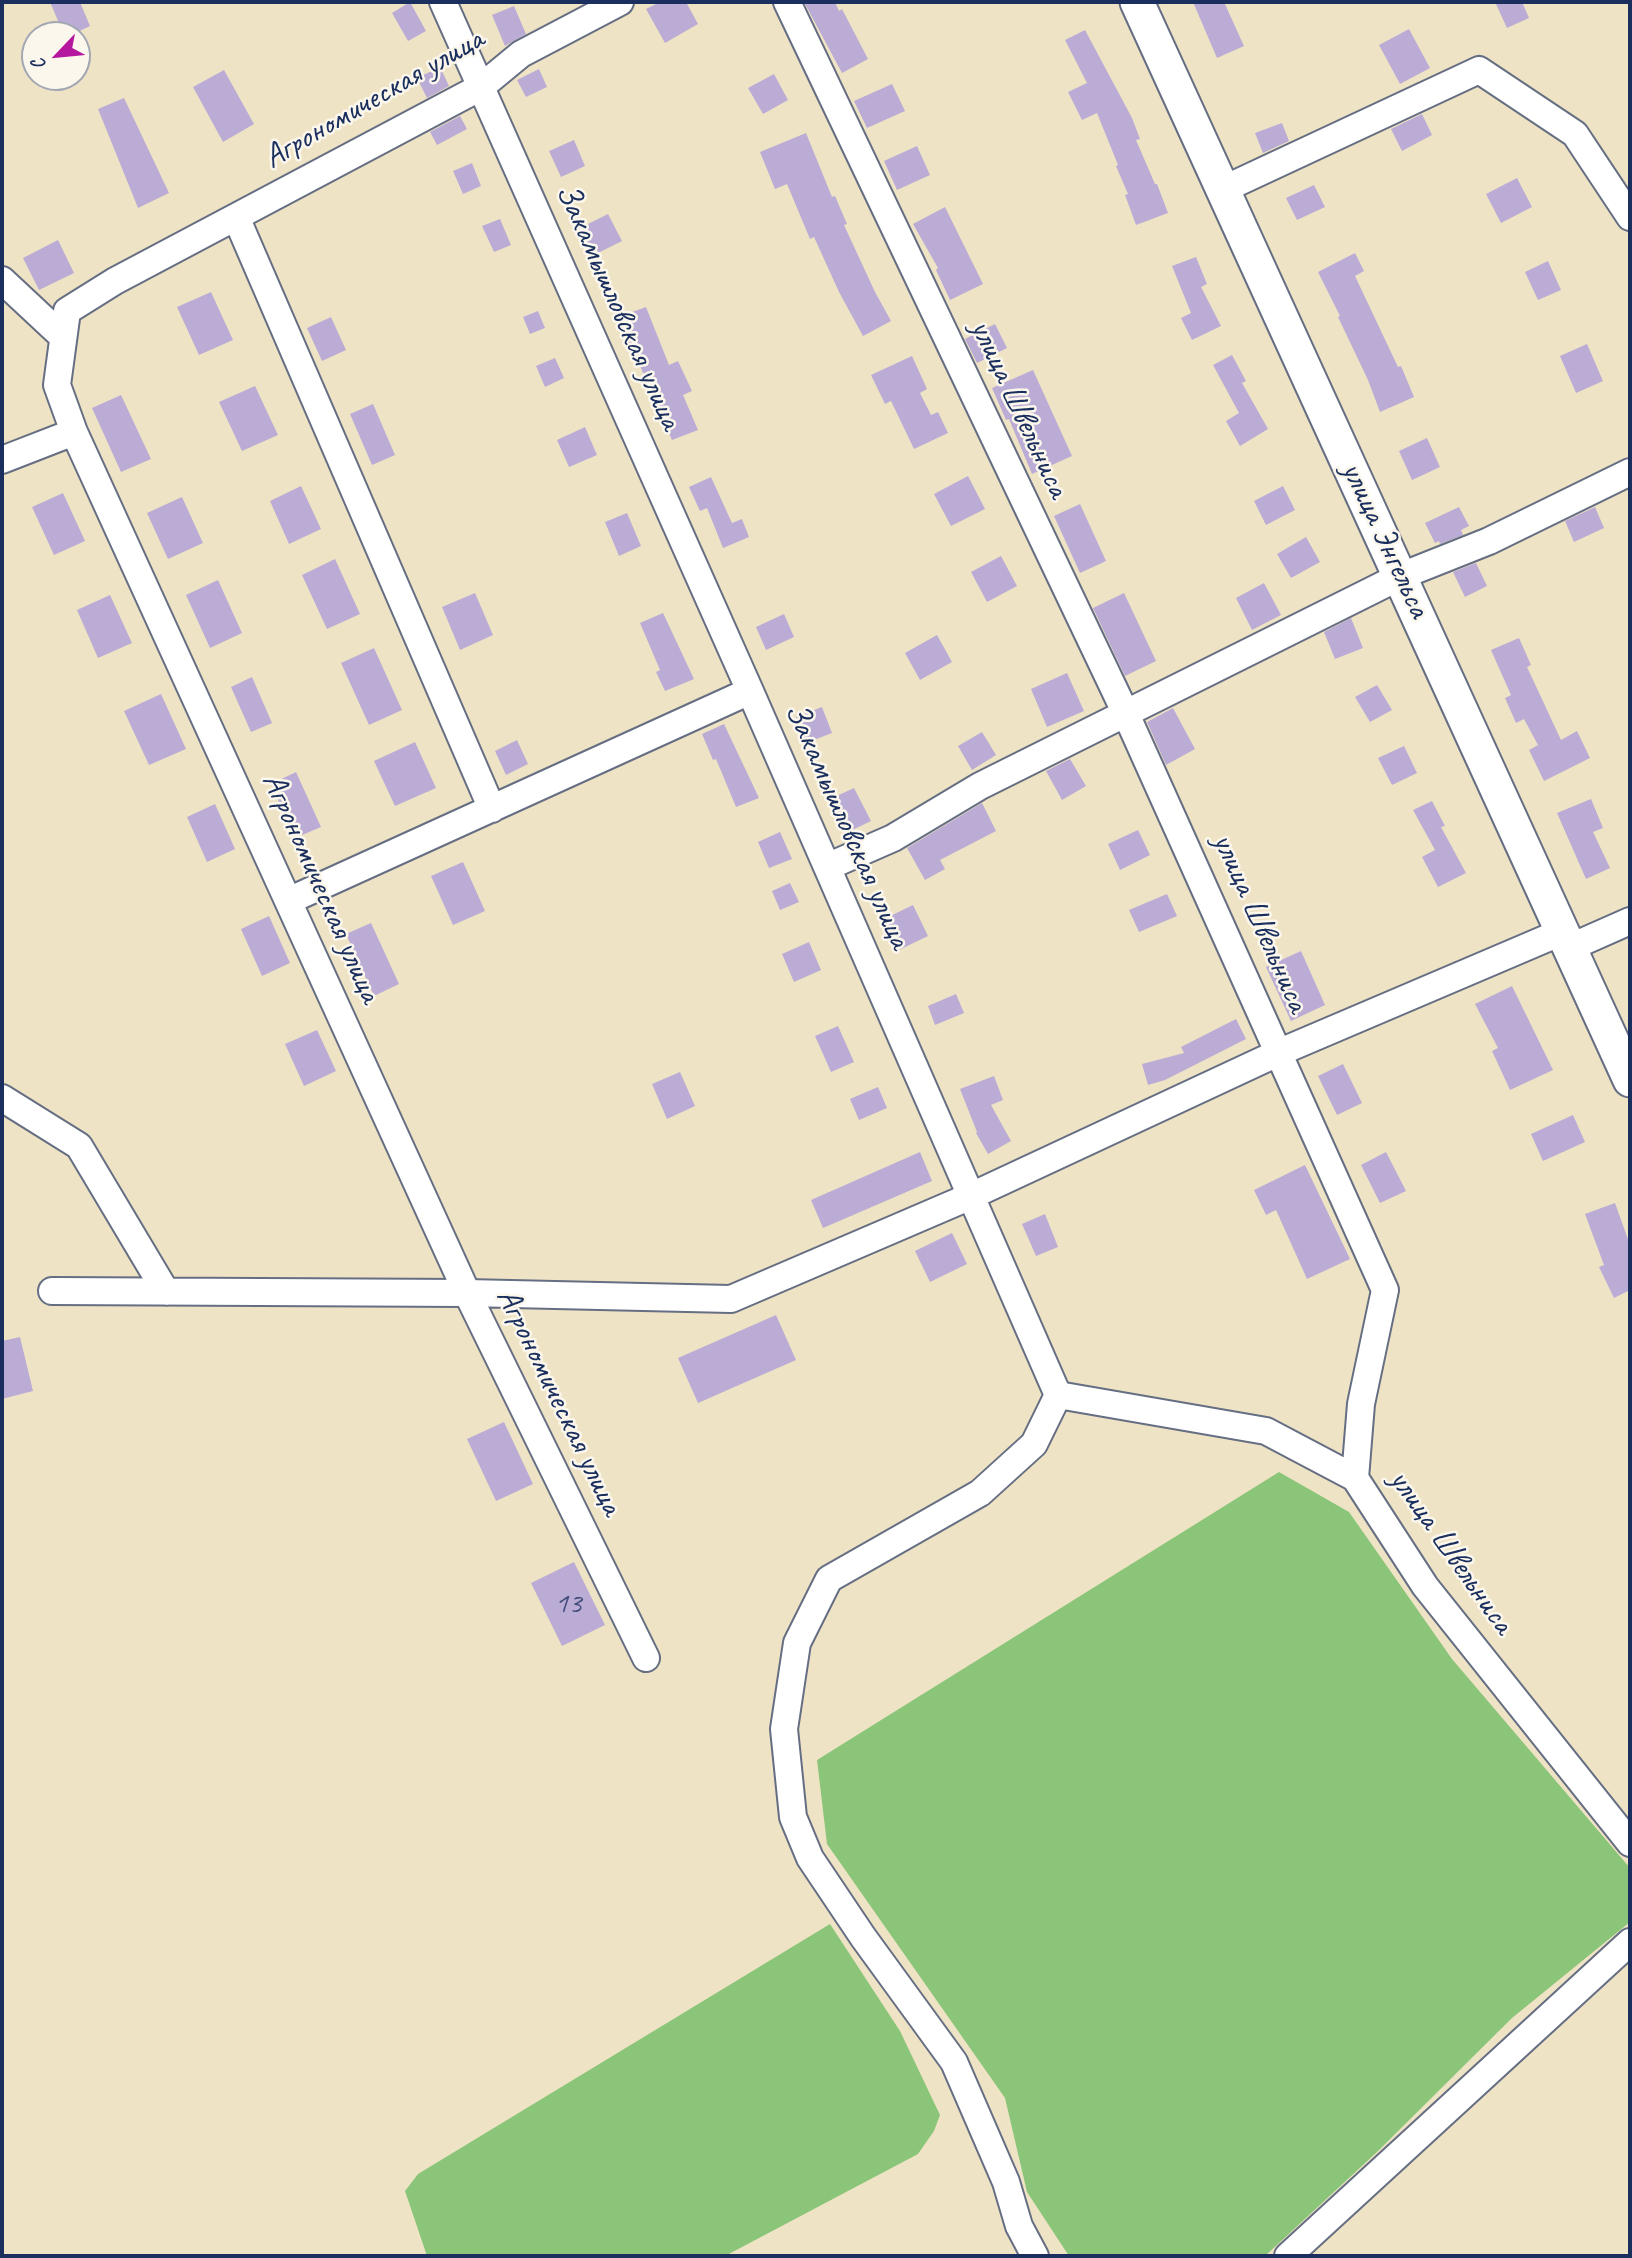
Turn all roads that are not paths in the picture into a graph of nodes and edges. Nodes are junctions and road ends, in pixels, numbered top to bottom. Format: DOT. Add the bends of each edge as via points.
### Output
graph roads {
  1 [pos="443,2"];
  2 [pos="620,2"];
  3 [pos="786,2"];
  4 [pos="1137,2"];
  5 [pos="481,87"];
  6 [pos="1224,189"];
  7 [pos="236,217"];
  8 [pos="1630,217"];
  9 [pos="2,280"];
  10 [pos="63,337"];
  11 [pos="74,432"];
  12 [pos="2,460"];
  13 [pos="1630,472"];
  14 [pos="1401,576"];
  15 [pos="750,691"];
  16 [pos="1126,714"];
  17 [pos="492,808"];
  18 [pos="827,867"];
  19 [pos="288,901"];
  20 [pos="1630,921"];
  21 [pos="1567,939"];
  22 [pos="1280,1052"];
  23 [pos="1630,1080"];
  24 [pos="2,1098"];
  25 [pos="971,1196"];
  26 [pos="52,1291"];
  27 [pos="166,1292"];
  28 [pos="467,1293"];
  29 [pos="1058,1395"];
  30 [pos="1355,1478"];
  31 [pos="646,1658"];
  32 [pos="1630,1843"];
  33 [pos="1630,1942"];
  34 [pos="1035,2256"];
  35 [pos="1288,2256"];
  1 -- 5 [label="street, Закамышловская улица"];
  2 -- 5 [label="street, Агрономическая улица" via="521,54"];
  3 -- 16 [label="street, улица Швельниса"];
  4 -- 6 [label="main road, улица Энгельса"];
  5 -- 7 [label="street, Агрономическая улица"];
  5 -- 15 [label="street, Закамышловская улица"];
  6 -- 8 [label="street" via="1479,70 1575,134"];
  6 -- 14 [label="main road, улица Энгельса"];
  7 -- 10 [label="street, Агрономическая улица" via="67,311"];
  7 -- 17 [label="street"];
  9 -- 10 [label="street"];
  10 -- 11 [label="street, Агрономическая улица" via="57,386"];
  11 -- 12 [label="street"];
  11 -- 19 [label="street, Агрономическая улица"];
  13 -- 14 [label="street" via="1489,541"];
  14 -- 16 [label="street"];
  14 -- 21 [label="main road, улица Энгельса"];
  15 -- 17 [label="street"];
  15 -- 18 [label="street, Закамышловская улица"];
  16 -- 18 [label="street" via="980,786 893,838"];
  16 -- 22 [label="street, улица Швельниса"];
  17 -- 19 [label="street"];
  18 -- 25 [label="street, Закамышловская улица"];
  19 -- 28 [label="street, Агрономическая улица"];
  20 -- 21 [label="street"];
  21 -- 22 [label="street"];
  21 -- 23 [label="main road, улица Энгельса"];
  22 -- 25 [label="street"];
  22 -- 30 [label="street, улица Швельниса" via="1385,1290 1362,1404"];
  24 -- 27 [label="street" via="79,1146"];
  25 -- 28 [label="street" via="731,1299"];
  25 -- 29 [label="street, Закамышловская улица"];
  26 -- 27 [label="street"];
  27 -- 28 [label="street"];
  28 -- 31 [label="street, Агрономическая улица"];
  29 -- 30 [label="street" via="1266,1432"];
  29 -- 34 [label="street" via="1034,1444 980,1493 829,1579 797,1643 784,1729 793,1818 810,1858 954,2062"];
  30 -- 32 [label="street, улица Швельниса" via="1424,1586"];
  33 -- 35 [label="street"];
}
